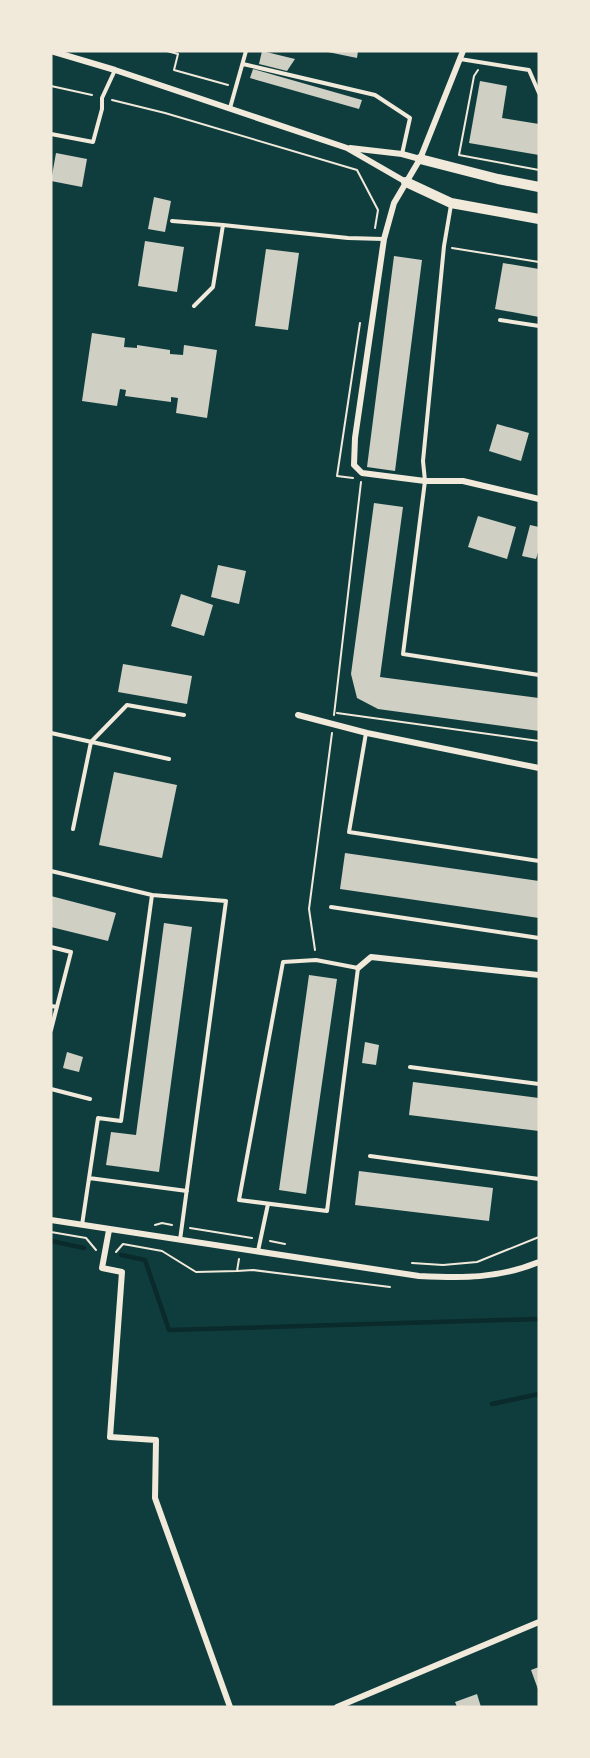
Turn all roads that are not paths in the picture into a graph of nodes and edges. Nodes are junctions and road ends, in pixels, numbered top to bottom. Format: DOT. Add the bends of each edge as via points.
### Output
graph roads {
  1 [pos="51,51"];
  2 [pos="246,51"];
  3 [pos="463,51"];
  4 [pos="460,59"];
  5 [pos="243,64"];
  6 [pos="115,70"];
  7 [pos="539,93"];
  8 [pos="230,108"];
  9 [pos="51,134"];
  10 [pos="347,148"];
  11 [pos="402,154"];
  12 [pos="420,159"];
  13 [pos="406,182"];
  14 [pos="539,187"];
  15 [pos="451,203"];
  16 [pos="539,219"];
  17 [pos="172,221"];
  18 [pos="223,225"];
  19 [pos="384,239"];
  20 [pos="194,306"];
  21 [pos="500,320"];
  22 [pos="539,326"];
  23 [pos="425,481"];
  24 [pos="539,499"];
  25 [pos="539,675"];
  26 [pos="184,715"];
  27 [pos="298,715"];
  28 [pos="51,733"];
  29 [pos="366,733"];
  30 [pos="92,742"];
  31 [pos="169,759"];
  32 [pos="539,768"];
  33 [pos="73,829"];
  34 [pos="539,861"];
  35 [pos="51,871"];
  36 [pos="152,895"];
  37 [pos="331,907"];
  38 [pos="539,938"];
  39 [pos="51,947"];
  40 [pos="358,968"];
  41 [pos="539,975"];
  42 [pos="51,1006"];
  43 [pos="57,1007"];
  44 [pos="51,1030"];
  45 [pos="410,1067"];
  46 [pos="539,1084"];
  47 [pos="51,1089"];
  48 [pos="90,1099"];
  49 [pos="370,1156"];
  50 [pos="89,1178"];
  51 [pos="539,1179"];
  52 [pos="187,1191"];
  53 [pos="268,1203"];
  54 [pos="51,1220"];
  55 [pos="82,1225"];
  56 [pos="109,1230"];
  57 [pos="179,1240"];
  58 [pos="258,1252"];
  59 [pos="539,1262"];
  60 [pos="539,1622"];
  61 [pos="230,1707"];
  62 [pos="337,1707"];
  1 -- 6 [label="street"];
  2 -- 5 [label="lane"];
  3 -- 4 [label="street"];
  4 -- 7 [label="lane" via="529,70"];
  4 -- 12 [label="street"];
  5 -- 8 [label="lane"];
  5 -- 11 [label="lane" via="375,95 410,118"];
  6 -- 8 [label="street"];
  6 -- 9 [label="lane" via="102,98 93,142"];
  8 -- 10 [label="street"];
  10 -- 11 [label="street"];
  10 -- 13 [label="street"];
  11 -- 12 [label="street"];
  12 -- 13 [label="street"];
  12 -- 14 [label="street"];
  13 -- 15 [label="street"];
  13 -- 19 [label="street" via="394,203"];
  15 -- 16 [label="street"];
  15 -- 23 [label="lane" via="423,461"];
  17 -- 18 [label="lane"];
  18 -- 19 [label="lane"];
  18 -- 20 [label="lane" via="213,287"];
  19 -- 23 [label="street" via="354,465 362,473"];
  21 -- 22 [label="lane"];
  23 -- 24 [label="street" via="463,481"];
  23 -- 25 [label="lane" via="403,654"];
  26 -- 30 [label="lane" via="127,705"];
  27 -- 29 [label="street"];
  28 -- 30 [label="lane"];
  29 -- 32 [label="street"];
  29 -- 34 [label="lane" via="349,832"];
  30 -- 31 [label="lane"];
  30 -- 33 [label="lane"];
  35 -- 36 [label="lane"];
  36 -- 50 [label="lane" via="121,1121 98,1118"];
  36 -- 52 [label="lane" via="226,901"];
  37 -- 38 [label="lane"];
  39 -- 43 [label="lane" via="71,952"];
  40 -- 41 [label="street" via="371,957"];
  40 -- 53 [label="lane" via="327,1211"];
  40 -- 53 [label="lane" via="316,960 283,962 239,1200"];
  42 -- 43 [label="lane"];
  43 -- 44 [label="lane"];
  45 -- 46 [label="lane"];
  47 -- 48 [label="lane"];
  49 -- 51 [label="lane"];
  50 -- 52 [label="lane"];
  50 -- 55 [label="lane"];
  52 -- 57 [label="lane"];
  53 -- 58 [label="lane"];
  54 -- 55 [label="street"];
  55 -- 56 [label="street"];
  56 -- 57 [label="street"];
  56 -- 61 [label="street" via="102,1268 122,1272 110,1437 156,1440 155,1498"];
  57 -- 58 [label="street"];
  58 -- 59 [label="street" via="419,1276 473,1278 519,1270"];
  60 -- 62 [label="street"];
}
